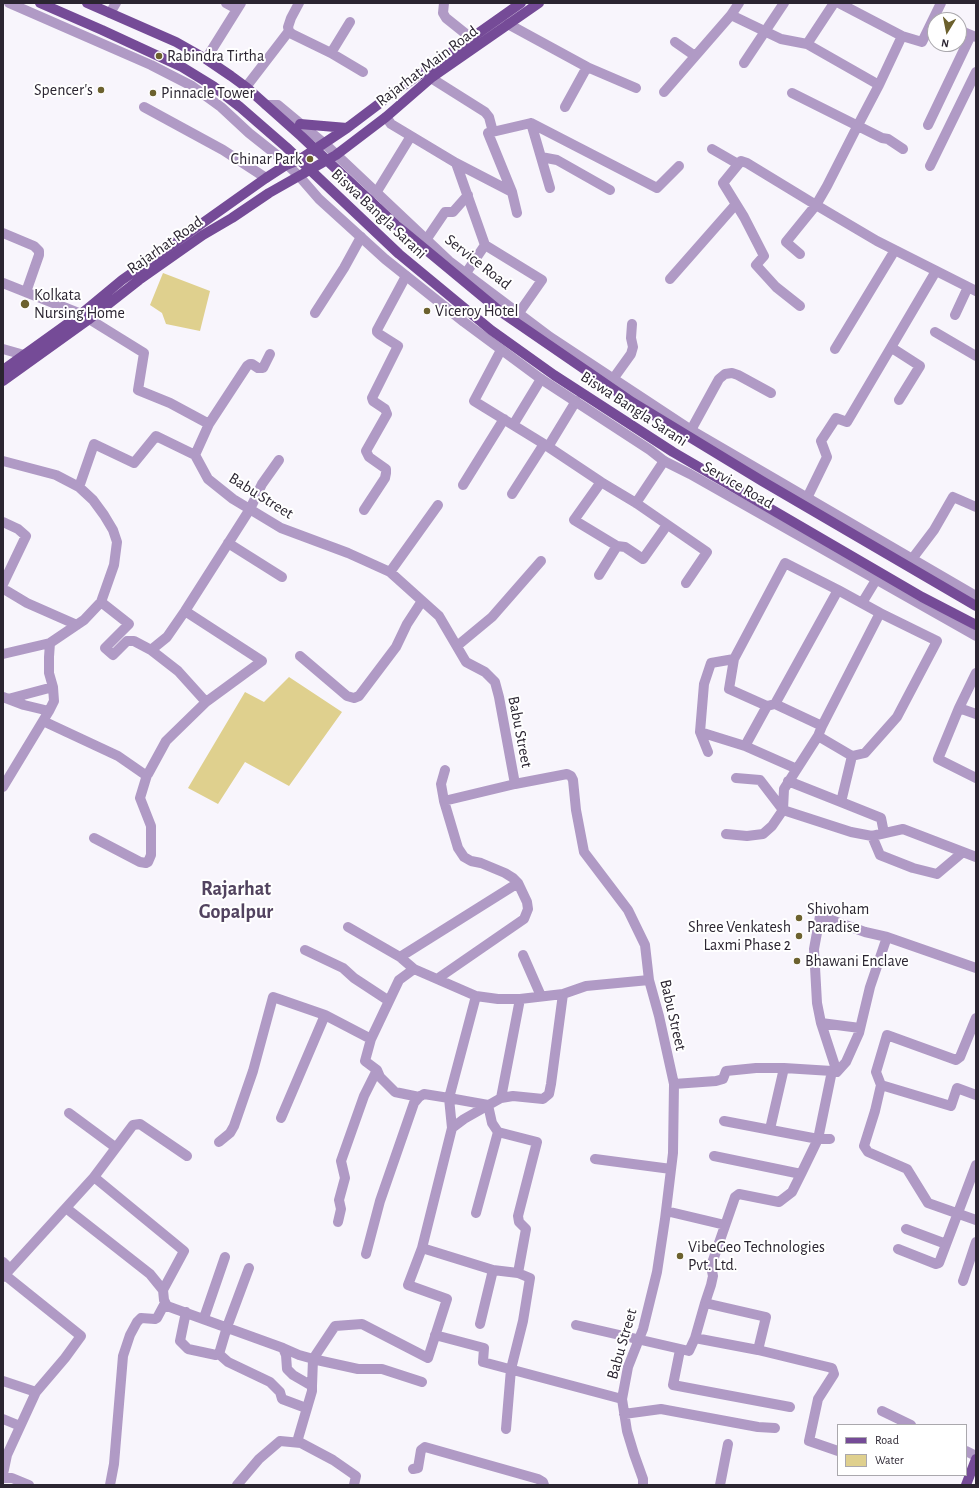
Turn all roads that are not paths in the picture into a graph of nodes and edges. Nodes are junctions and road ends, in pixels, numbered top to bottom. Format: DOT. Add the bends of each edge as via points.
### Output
graph roads {
  1 [pos="9,3"];
  2 [pos="40,3"];
  3 [pos="88,3"];
  4 [pos="116,3"];
  5 [pos="226,3"];
  6 [pos="299,3"];
  7 [pos="444,3"];
  8 [pos="521,3"];
  9 [pos="539,3"];
  10 [pos="739,3"];
  11 [pos="784,3"];
  12 [pos="834,3"];
  13 [pos="839,3"];
  14 [pos="239,6"];
  15 [pos="110,13"];
  16 [pos="731,15"];
  17 [pos="350,22"];
  18 [pos="508,24"];
  19 [pos="289,31"];
  20 [pos="764,32"];
  21 [pos="927,33"];
  22 [pos="902,36"];
  23 [pos="974,36"];
  24 [pos="471,38"];
  25 [pos="675,42"];
  26 [pos="807,44"];
  27 [pos="331,53"];
  28 [pos="695,56"];
  29 [pos="206,59"];
  30 [pos="744,63"];
  31 [pos="587,67"];
  32 [pos="363,72"];
  33 [pos="976,72"];
  34 [pos="431,78"];
  35 [pos="880,85"];
  36 [pos="246,87"];
  37 [pos="636,88"];
  38 [pos="664,92"];
  39 [pos="792,93"];
  40 [pos="266,105"];
  41 [pos="144,107"];
  42 [pos="565,107"];
  43 [pos="386,117"];
  44 [pos="531,123"];
  45 [pos="300,124"];
  46 [pos="858,125"];
  47 [pos="928,125"];
  48 [pos="347,128"];
  49 [pos="493,132"];
  50 [pos="410,136"];
  51 [pos="325,144"];
  52 [pos="315,149"];
  53 [pos="712,149"];
  54 [pos="903,149"];
  55 [pos="336,155"];
  56 [pos="541,157"];
  57 [pos="299,160"];
  58 [pos="325,160"];
  59 [pos="456,163"];
  60 [pos="738,164"];
  61 [pos="286,165"];
  62 [pos="679,166"];
  63 [pos="930,166"];
  64 [pos="310,170"];
  65 [pos="299,176"];
  66 [pos="266,178"];
  67 [pos="550,188"];
  68 [pos="610,190"];
  69 [pos="512,192"];
  70 [pos="376,193"];
  71 [pos="468,195"];
  72 [pos="736,204"];
  73 [pos="816,205"];
  74 [pos="517,213"];
  75 [pos="3,233"];
  76 [pos="361,237"];
  77 [pos="426,240"];
  78 [pos="485,245"];
  79 [pos="895,250"];
  80 [pos="800,254"];
  81 [pos="936,271"];
  82 [pos="466,274"];
  83 [pos="406,276"];
  84 [pos="670,279"];
  85 [pos="3,283"];
  86 [pos="972,289"];
  87 [pos="26,292"];
  88 [pos="800,306"];
  89 [pos="315,313"];
  90 [pos="955,315"];
  91 [pos="85,317"];
  92 [pos="516,317"];
  93 [pos="632,324"];
  94 [pos="935,332"];
  95 [pos="892,348"];
  96 [pos="3,349"];
  97 [pos="835,349"];
  98 [pos="501,350"];
  99 [pos="270,354"];
  100 [pos="24,355"];
  101 [pos="976,356"];
  102 [pos="3,370"];
  103 [pos="541,379"];
  104 [pos="613,379"];
  105 [pos="3,381"];
  106 [pos="771,393"];
  107 [pos="634,398"];
  108 [pos="899,400"];
  109 [pos="576,401"];
  110 [pos="504,419"];
  111 [pos="210,424"];
  112 [pos="513,425"];
  113 [pos="691,430"];
  114 [pos="546,445"];
  115 [pos="672,452"];
  116 [pos="195,455"];
  117 [pos="279,460"];
  118 [pos="3,461"];
  119 [pos="664,461"];
  120 [pos="674,465"];
  121 [pos="601,482"];
  122 [pos="463,485"];
  123 [pos="78,487"];
  124 [pos="512,494"];
  125 [pos="807,498"];
  126 [pos="636,503"];
  127 [pos="438,506"];
  128 [pos="976,507"];
  129 [pos="250,509"];
  130 [pos="364,510"];
  131 [pos="3,522"];
  132 [pos="667,525"];
  133 [pos="228,543"];
  134 [pos="617,546"];
  135 [pos="912,559"];
  136 [pos="541,561"];
  137 [pos="390,572"];
  138 [pos="600,575"];
  139 [pos="282,577"];
  140 [pos="876,580"];
  141 [pos="686,583"];
  142 [pos="5,588"];
  143 [pos="838,590"];
  144 [pos="964,594"];
  145 [pos="976,596"];
  146 [pos="422,601"];
  147 [pos="101,602"];
  148 [pos="862,603"];
  149 [pos="976,606"];
  150 [pos="185,611"];
  151 [pos="880,613"];
  152 [pos="77,625"];
  153 [pos="976,625"];
  154 [pos="976,636"];
  155 [pos="50,643"];
  156 [pos="457,646"];
  157 [pos="151,650"];
  158 [pos="3,654"];
  159 [pos="300,656"];
  160 [pos="734,659"];
  161 [pos="976,673"];
  162 [pos="53,687"];
  163 [pos="6,698"];
  164 [pos="206,702"];
  165 [pos="771,705"];
  166 [pos="959,708"];
  167 [pos="49,711"];
  168 [pos="976,714"];
  169 [pos="43,721"];
  170 [pos="820,731"];
  171 [pos="700,732"];
  172 [pos="745,746"];
  173 [pos="708,752"];
  174 [pos="852,756"];
  175 [pos="797,769"];
  176 [pos="445,770"];
  177 [pos="147,775"];
  178 [pos="736,778"];
  179 [pos="976,778"];
  180 [pos="788,781"];
  181 [pos="514,784"];
  182 [pos="3,787"];
  183 [pos="444,801"];
  184 [pos="841,802"];
  185 [pos="783,810"];
  186 [pos="726,834"];
  187 [pos="884,834"];
  188 [pos="872,836"];
  189 [pos="94,838"];
  190 [pos="963,852"];
  191 [pos="976,858"];
  192 [pos="518,883"];
  193 [pos="348,927"];
  194 [pos="887,937"];
  195 [pos="305,950"];
  196 [pos="524,956"];
  197 [pos="400,957"];
  198 [pos="976,968"];
  199 [pos="414,969"];
  200 [pos="437,979"];
  201 [pos="649,980"];
  202 [pos="563,994"];
  203 [pos="476,996"];
  204 [pos="541,996"];
  205 [pos="520,999"];
  206 [pos="389,1000"];
  207 [pos="325,1015"];
  208 [pos="976,1018"];
  209 [pos="821,1023"];
  210 [pos="860,1028"];
  211 [pos="371,1039"];
  212 [pos="784,1068"];
  213 [pos="377,1070"];
  214 [pos="835,1071"];
  215 [pos="674,1084"];
  216 [pos="880,1085"];
  217 [pos="975,1092"];
  218 [pos="418,1097"];
  219 [pos="449,1098"];
  220 [pos="501,1098"];
  221 [pos="488,1105"];
  222 [pos="69,1113"];
  223 [pos="281,1118"];
  224 [pos="724,1121"];
  225 [pos="452,1128"];
  226 [pos="770,1128"];
  227 [pos="498,1132"];
  228 [pos="818,1139"];
  229 [pos="830,1139"];
  230 [pos="219,1142"];
  231 [pos="115,1147"];
  232 [pos="187,1156"];
  233 [pos="714,1156"];
  234 [pos="595,1159"];
  235 [pos="976,1165"];
  236 [pos="671,1169"];
  237 [pos="802,1174"];
  238 [pos="94,1176"];
  239 [pos="66,1208"];
  240 [pos="666,1211"];
  241 [pos="476,1213"];
  242 [pos="958,1214"];
  243 [pos="976,1220"];
  244 [pos="338,1222"];
  245 [pos="725,1225"];
  246 [pos="906,1230"];
  247 [pos="976,1242"];
  248 [pos="946,1244"];
  249 [pos="422,1248"];
  250 [pos="898,1249"];
  251 [pos="366,1254"];
  252 [pos="225,1258"];
  253 [pos="249,1268"];
  254 [pos="493,1270"];
  255 [pos="5,1271"];
  256 [pos="518,1273"];
  257 [pos="962,1281"];
  258 [pos="163,1290"];
  259 [pos="165,1303"];
  260 [pos="704,1303"];
  261 [pos="186,1312"];
  262 [pos="204,1318"];
  263 [pos="480,1324"];
  264 [pos="576,1326"];
  265 [pos="227,1327"];
  266 [pos="435,1335"];
  267 [pos="695,1338"];
  268 [pos="638,1339"];
  269 [pos="282,1348"];
  270 [pos="680,1350"];
  271 [pos="758,1350"];
  272 [pos="219,1354"];
  273 [pos="313,1359"];
  274 [pos="511,1369"];
  275 [pos="3,1381"];
  276 [pos="422,1382"];
  277 [pos="312,1386"];
  278 [pos="36,1392"];
  279 [pos="622,1399"];
  280 [pos="306,1408"];
  281 [pos="790,1408"];
  282 [pos="882,1411"];
  283 [pos="624,1414"];
  284 [pos="3,1419"];
  285 [pos="909,1424"];
  286 [pos="20,1426"];
  287 [pos="775,1428"];
  288 [pos="506,1429"];
  289 [pos="297,1442"];
  290 [pos="728,1444"];
  291 [pos="837,1451"];
  292 [pos="967,1452"];
  293 [pos="976,1456"];
  294 [pos="976,1459"];
  295 [pos="413,1469"];
  296 [pos="3,1474"];
  297 [pos="3,1478"];
  298 [pos="29,1485"];
  299 [pos="110,1485"];
  300 [pos="237,1485"];
  301 [pos="354,1485"];
  302 [pos="544,1485"];
  303 [pos="643,1485"];
  304 [pos="720,1485"];
  305 [pos="966,1485"];
  1 -- 61 [label="street, Service Road" via="151,65 192,86 221,107"];
  2 -- 57 [label="main road" via="202,78 224,93"];
  3 -- 15 [label="main road"];
  4 -- 15 [label="street"];
  5 -- 14 [label="street"];
  6 -- 19 [label="street" via="291,18"];
  7 -- 24 [label="street" via="443,13 446,18"];
  8 -- 24 [label="main road, Rajarhat Main Road"];
  9 -- 18 [label="main road, Rajarhat Main Road"];
  10 -- 16 [label="street"];
  11 -- 20 [label="street"];
  12 -- 26 [label="street"];
  13 -- 22 [label="street"];
  14 -- 29 [label="street"];
  15 -- 29 [label="main road" via="176,42"];
  16 -- 20 [label="street"];
  16 -- 28 [label="street"];
  17 -- 27 [label="street"];
  18 -- 31 [label="street"];
  18 -- 34 [label="main road, Rajarhat Main Road"];
  19 -- 27 [label="street"];
  19 -- 36 [label="street"];
  20 -- 26 [label="street" via="781,39"];
  20 -- 30 [label="street"];
  21 -- 22 [label="street" via="922,42"];
  22 -- 35 [label="street"];
  23 -- 47 [label="street"];
  24 -- 48 [label="main road, Rajarhat Main Road"];
  25 -- 28 [label="street"];
  26 -- 35 [label="street"];
  27 -- 32 [label="street"];
  28 -- 38 [label="street"];
  29 -- 36 [label="main road"];
  31 -- 37 [label="street"];
  31 -- 42 [label="street"];
  33 -- 63 [label="street"];
  34 -- 43 [label="main road, Rajarhat Main Road"];
  34 -- 49 [label="street" via="485,112 489,116"];
  35 -- 46 [label="street"];
  36 -- 40 [label="main road"];
  39 -- 46 [label="street"];
  40 -- 45 [label="street, Service Road" via="278,105"];
  40 -- 52 [label="main road"];
  41 -- 66 [label="street" via="199,136"];
  43 -- 50 [label="street" via="391,124"];
  43 -- 55 [label="main road, Rajarhat Main Road"];
  44 -- 49 [label="street"];
  44 -- 56 [label="street"];
  44 -- 62 [label="street" via="656,188"];
  45 -- 48 [label="main road"];
  45 -- 51 [label="street, Service Road"];
  46 -- 54 [label="street"];
  46 -- 73 [label="street"];
  48 -- 51 [label="main road, Rajarhat Main Road"];
  49 -- 69 [label="street" via="488,134"];
  50 -- 59 [label="street"];
  50 -- 70 [label="street"];
  51 -- 52 [label="main road, Rajarhat Main Road"];
  51 -- 55 [label="street, Service Road"];
  52 -- 57 [label="main road"];
  52 -- 58 [label="main road"];
  53 -- 60 [label="street"];
  55 -- 58 [label="main road"];
  55 -- 70 [label="street, Service Road"];
  56 -- 67 [label="street"];
  56 -- 68 [label="street" via="557,160"];
  57 -- 61 [label="main road, Rajarhat Road"];
  57 -- 64 [label="main road"];
  58 -- 64 [label="main road"];
  58 -- 92 [label="main road, Biswa Bangla Sarani" via="396,225"];
  59 -- 69 [label="street"];
  59 -- 71 [label="street"];
  60 -- 72 [label="street" via="723,182"];
  60 -- 73 [label="street" via="747,163"];
  61 -- 65 [label="street, Service Road"];
  61 -- 66 [label="main road, Rajarhat Road"];
  64 -- 65 [label="main road, Rajarhat Road"];
  64 -- 115 [label="main road, Biswa Bangla Sarani" via="399,254 491,330 563,381"];
  65 -- 76 [label="street, Service Road"];
  65 -- 91 [label="main road, Rajarhat Road" via="203,236"];
  66 -- 91 [label="main road, Rajarhat Road" via="122,280"];
  69 -- 74 [label="street"];
  70 -- 77 [label="street, Service Road"];
  71 -- 77 [label="street" via="453,212 445,212"];
  71 -- 78 [label="street"];
  72 -- 84 [label="street"];
  72 -- 88 [label="street" via="764,256 756,265 776,287"];
  73 -- 79 [label="street"];
  73 -- 80 [label="street" via="786,242"];
  75 -- 87 [label="street" via="34,246 39,251"];
  76 -- 83 [label="street, Service Road"];
  76 -- 89 [label="street"];
  77 -- 82 [label="street, Service Road"];
  78 -- 82 [label="street"];
  78 -- 92 [label="street" via="542,280"];
  79 -- 81 [label="street"];
  79 -- 97 [label="street"];
  81 -- 86 [label="street"];
  81 -- 95 [label="street"];
  82 -- 92 [label="street, Service Road"];
  83 -- 98 [label="street, Service Road"];
  83 -- 130 [label="street" via="377,330 398,346 372,398 387,414 366,451 368,457 383,467 386,473"];
  85 -- 87 [label="street"];
  86 -- 90 [label="street"];
  87 -- 91 [label="street"];
  91 -- 100 [label="main road, Rajarhat Road"];
  91 -- 105 [label="main road, Rajarhat Road"];
  91 -- 111 [label="street" via="144,353 138,390"];
  92 -- 104 [label="street, Service Road"];
  92 -- 107 [label="main road, Biswa Bangla Sarani"];
  93 -- 104 [label="street" via="631,354"];
  94 -- 101 [label="street"];
  95 -- 108 [label="street" via="920,366"];
  95 -- 125 [label="street" via="847,422 836,418 821,441 827,457"];
  96 -- 100 [label="street"];
  98 -- 103 [label="street, Service Road"];
  98 -- 110 [label="street" via="474,401"];
  99 -- 111 [label="street" via="263,368 252,364 247,366"];
  100 -- 102 [label="main road, Rajarhat Road"];
  103 -- 109 [label="street, Service Road"];
  103 -- 112 [label="street"];
  104 -- 107 [label="street, Service Road"];
  106 -- 113 [label="street" via="738,375 725,374 716,384"];
  107 -- 113 [label="street, Service Road"];
  107 -- 144 [label="main road, Biswa Bangla Sarani" via="762,481"];
  109 -- 114 [label="street"];
  109 -- 119 [label="street, Service Road"];
  110 -- 112 [label="street"];
  110 -- 122 [label="street"];
  111 -- 116 [label="street"];
  112 -- 114 [label="street"];
  113 -- 125 [label="street, Service Road"];
  114 -- 121 [label="street"];
  114 -- 124 [label="street"];
  115 -- 120 [label="street"];
  115 -- 153 [label="main road, Biswa Bangla Sarani" via="922,597"];
  116 -- 123 [label="street" via="156,436 134,463 94,444"];
  116 -- 129 [label="street, Babu Street" via="208,479 232,499"];
  117 -- 129 [label="street" via="262,484"];
  118 -- 123 [label="street" via="56,475"];
  119 -- 120 [label="street, Service Road"];
  119 -- 126 [label="street"];
  120 -- 140 [label="street, Service Road"];
  121 -- 126 [label="street"];
  121 -- 134 [label="street" via="574,520"];
  123 -- 147 [label="street" via="104,514 117,542 114,565"];
  125 -- 135 [label="street, Service Road"];
  126 -- 132 [label="street"];
  127 -- 137 [label="street"];
  128 -- 135 [label="street" via="953,497 934,530"];
  129 -- 133 [label="street"];
  129 -- 137 [label="street, Babu Street" via="281,528"];
  131 -- 142 [label="street" via="26,536"];
  132 -- 134 [label="street" via="643,559 625,547"];
  132 -- 141 [label="street" via="707,552"];
  133 -- 139 [label="street"];
  133 -- 150 [label="street"];
  134 -- 138 [label="street"];
  135 -- 144 [label="street, Service Road"];
  136 -- 156 [label="street" via="492,616"];
  137 -- 146 [label="street, Babu Street"];
  140 -- 148 [label="street"];
  140 -- 154 [label="street, Service Road"];
  142 -- 152 [label="street" via="27,603"];
  143 -- 148 [label="street"];
  143 -- 160 [label="street" via="785,563"];
  143 -- 165 [label="street"];
  144 -- 145 [label="street, Service Road"];
  144 -- 149 [label="main road, Biswa Bangla Sarani"];
  146 -- 156 [label="street, Babu Street" via="439,616"];
  146 -- 159 [label="street" via="396,647 359,696 347,696"];
  147 -- 152 [label="street"];
  147 -- 157 [label="street" via="129,624 105,648 109,652 113,655 127,641 134,641"];
  148 -- 151 [label="street"];
  150 -- 157 [label="street" via="167,636"];
  150 -- 164 [label="street" via="262,661"];
  151 -- 170 [label="street"];
  151 -- 174 [label="street" via="937,641 897,717 865,753"];
  152 -- 155 [label="street"];
  155 -- 158 [label="street"];
  155 -- 162 [label="street"];
  156 -- 181 [label="street, Babu Street" via="466,662 485,672 495,682"];
  157 -- 164 [label="street" via="178,671"];
  160 -- 165 [label="street" via="729,689"];
  160 -- 171 [label="street" via="711,663 704,684"];
  161 -- 166 [label="street"];
  162 -- 163 [label="street"];
  162 -- 167 [label="street" via="54,701"];
  163 -- 167 [label="street"];
  164 -- 177 [label="street" via="166,741"];
  165 -- 170 [label="street"];
  165 -- 172 [label="street"];
  166 -- 168 [label="street"];
  166 -- 179 [label="street" via="938,759"];
  167 -- 169 [label="street"];
  169 -- 177 [label="street" via="118,756"];
  169 -- 182 [label="street"];
  170 -- 174 [label="street"];
  170 -- 175 [label="street"];
  171 -- 172 [label="street"];
  171 -- 173 [label="street"];
  172 -- 175 [label="street"];
  174 -- 184 [label="street"];
  175 -- 180 [label="street"];
  176 -- 183 [label="street" via="441,784"];
  177 -- 189 [label="street" via="140,798 151,826 151,856 148,862 140,862"];
  178 -- 185 [label="street" via="760,780"];
  180 -- 184 [label="street"];
  180 -- 185 [label="street" via="784,789"];
  181 -- 183 [label="street"];
  181 -- 201 [label="street, Babu Street" via="567,774 571,776 584,852 628,910 645,945"];
  183 -- 192 [label="street" via="458,848 464,857 505,873"];
  184 -- 187 [label="street" via="881,818"];
  185 -- 186 [label="street" via="763,834"];
  185 -- 188 [label="street" via="851,832"];
  187 -- 188 [label="street"];
  187 -- 190 [label="street" via="903,829"];
  188 -- 190 [label="street" via="880,855 936,874"];
  190 -- 191 [label="street"];
  192 -- 197 [label="street"];
  192 -- 200 [label="street" via="527,902 528,909 524,919"];
  193 -- 197 [label="street"];
  194 -- 198 [label="street"];
  194 -- 209 [label="street" via="820,916 814,949 816,1003"];
  194 -- 210 [label="street" via="870,987"];
  195 -- 206 [label="street" via="344,968 354,978"];
  196 -- 204 [label="street"];
  197 -- 199 [label="street"];
  199 -- 200 [label="street"];
  199 -- 206 [label="street" via="399,980"];
  200 -- 203 [label="street"];
  201 -- 202 [label="street" via="586,986"];
  201 -- 215 [label="street, Babu Street"];
  202 -- 204 [label="street"];
  202 -- 220 [label="street" via="549,1094 543,1099 513,1096"];
  203 -- 205 [label="street"];
  203 -- 219 [label="street"];
  204 -- 205 [label="street"];
  205 -- 220 [label="street"];
  206 -- 211 [label="street"];
  207 -- 211 [label="street"];
  207 -- 223 [label="street"];
  207 -- 230 [label="street" via="273,996 253,1071 234,1126"];
  208 -- 216 [label="street" via="960,1057 956,1060 887,1034 876,1072"];
  209 -- 210 [label="street"];
  209 -- 214 [label="street"];
  210 -- 214 [label="street" via="846,1062"];
  211 -- 213 [label="street" via="365,1061"];
  212 -- 214 [label="street"];
  212 -- 215 [label="street" via="726,1071 723,1078 716,1081"];
  212 -- 226 [label="street"];
  213 -- 218 [label="street" via="380,1077 395,1092"];
  213 -- 244 [label="street" via="364,1096 342,1161 344,1178"];
  214 -- 228 [label="street"];
  215 -- 236 [label="street, Babu Street"];
  216 -- 217 [label="street" via="951,1106 957,1088"];
  216 -- 242 [label="street" via="864,1146 868,1152 907,1169 928,1204"];
  218 -- 219 [label="street" via="424,1094"];
  218 -- 251 [label="street" via="380,1201"];
  219 -- 221 [label="street"];
  219 -- 225 [label="street"];
  220 -- 221 [label="street"];
  221 -- 225 [label="street"];
  221 -- 227 [label="street" via="492,1123"];
  222 -- 231 [label="street"];
  224 -- 226 [label="street"];
  225 -- 249 [label="street"];
  226 -- 228 [label="street"];
  227 -- 241 [label="street"];
  227 -- 256 [label="street" via="537,1142 518,1216 519,1222 526,1229"];
  228 -- 229 [label="street"];
  228 -- 237 [label="street"];
  231 -- 232 [label="street" via="133,1125 140,1124"];
  231 -- 238 [label="street"];
  233 -- 237 [label="street"];
  234 -- 236 [label="street"];
  235 -- 242 [label="street"];
  236 -- 240 [label="street, Babu Street"];
  237 -- 245 [label="street" via="792,1192 779,1202 739,1194 735,1197"];
  238 -- 239 [label="street"];
  238 -- 258 [label="street" via="184,1251"];
  239 -- 255 [label="street"];
  239 -- 258 [label="street" via="150,1274"];
  240 -- 245 [label="street"];
  240 -- 268 [label="street, Babu Street" via="657,1272"];
  242 -- 243 [label="street"];
  242 -- 248 [label="street"];
  245 -- 260 [label="street" via="711,1266 713,1276"];
  246 -- 248 [label="street"];
  247 -- 257 [label="street"];
  248 -- 250 [label="street" via="938,1264"];
  249 -- 254 [label="street"];
  249 -- 266 [label="street" via="408,1286 447,1299"];
  252 -- 262 [label="street"];
  253 -- 265 [label="street"];
  254 -- 256 [label="street"];
  254 -- 263 [label="street"];
  255 -- 278 [label="street" via="81,1336"];
  256 -- 274 [label="street" via="530,1278"];
  258 -- 259 [label="street"];
  259 -- 261 [label="street"];
  259 -- 299 [label="street" via="157,1318 141,1318 137,1322 123,1356"];
  260 -- 267 [label="street"];
  260 -- 271 [label="street" via="766,1317"];
  261 -- 262 [label="street"];
  261 -- 272 [label="street" via="180,1342 188,1349"];
  262 -- 265 [label="street"];
  264 -- 268 [label="street"];
  265 -- 269 [label="street"];
  265 -- 272 [label="street"];
  266 -- 273 [label="street" via="428,1358 362,1324 335,1326"];
  266 -- 274 [label="street" via="484,1348 483,1362"];
  267 -- 270 [label="street" via="688,1351"];
  267 -- 271 [label="street"];
  268 -- 270 [label="street"];
  268 -- 279 [label="street, Babu Street" via="628,1367"];
  269 -- 273 [label="street"];
  269 -- 277 [label="street" via="286,1355 287,1369"];
  270 -- 281 [label="street" via="673,1385"];
  271 -- 291 [label="street" via="832,1368 834,1374 818,1399 809,1441"];
  272 -- 280 [label="street" via="228,1362 270,1382 280,1392 282,1399"];
  273 -- 276 [label="street" via="358,1369 382,1369"];
  273 -- 277 [label="street"];
  274 -- 279 [label="street"];
  274 -- 288 [label="street"];
  275 -- 278 [label="street"];
  277 -- 280 [label="street"];
  278 -- 286 [label="street"];
  279 -- 283 [label="street, Babu Street"];
  280 -- 289 [label="street"];
  282 -- 285 [label="street"];
  283 -- 287 [label="street" via="661,1409"];
  283 -- 303 [label="street, Babu Street"];
  284 -- 286 [label="street"];
  286 -- 296 [label="street" via="7,1455"];
  289 -- 300 [label="street" via="280,1442 259,1459"];
  289 -- 301 [label="street" via="334,1460 356,1476"];
  290 -- 304 [label="street"];
  292 -- 293 [label="street"];
  294 -- 305 [label="main road"];
  295 -- 302 [label="street" via="418,1468 421,1450 425,1447 538,1479"];
  297 -- 298 [label="street" via="12,1478"];
}
